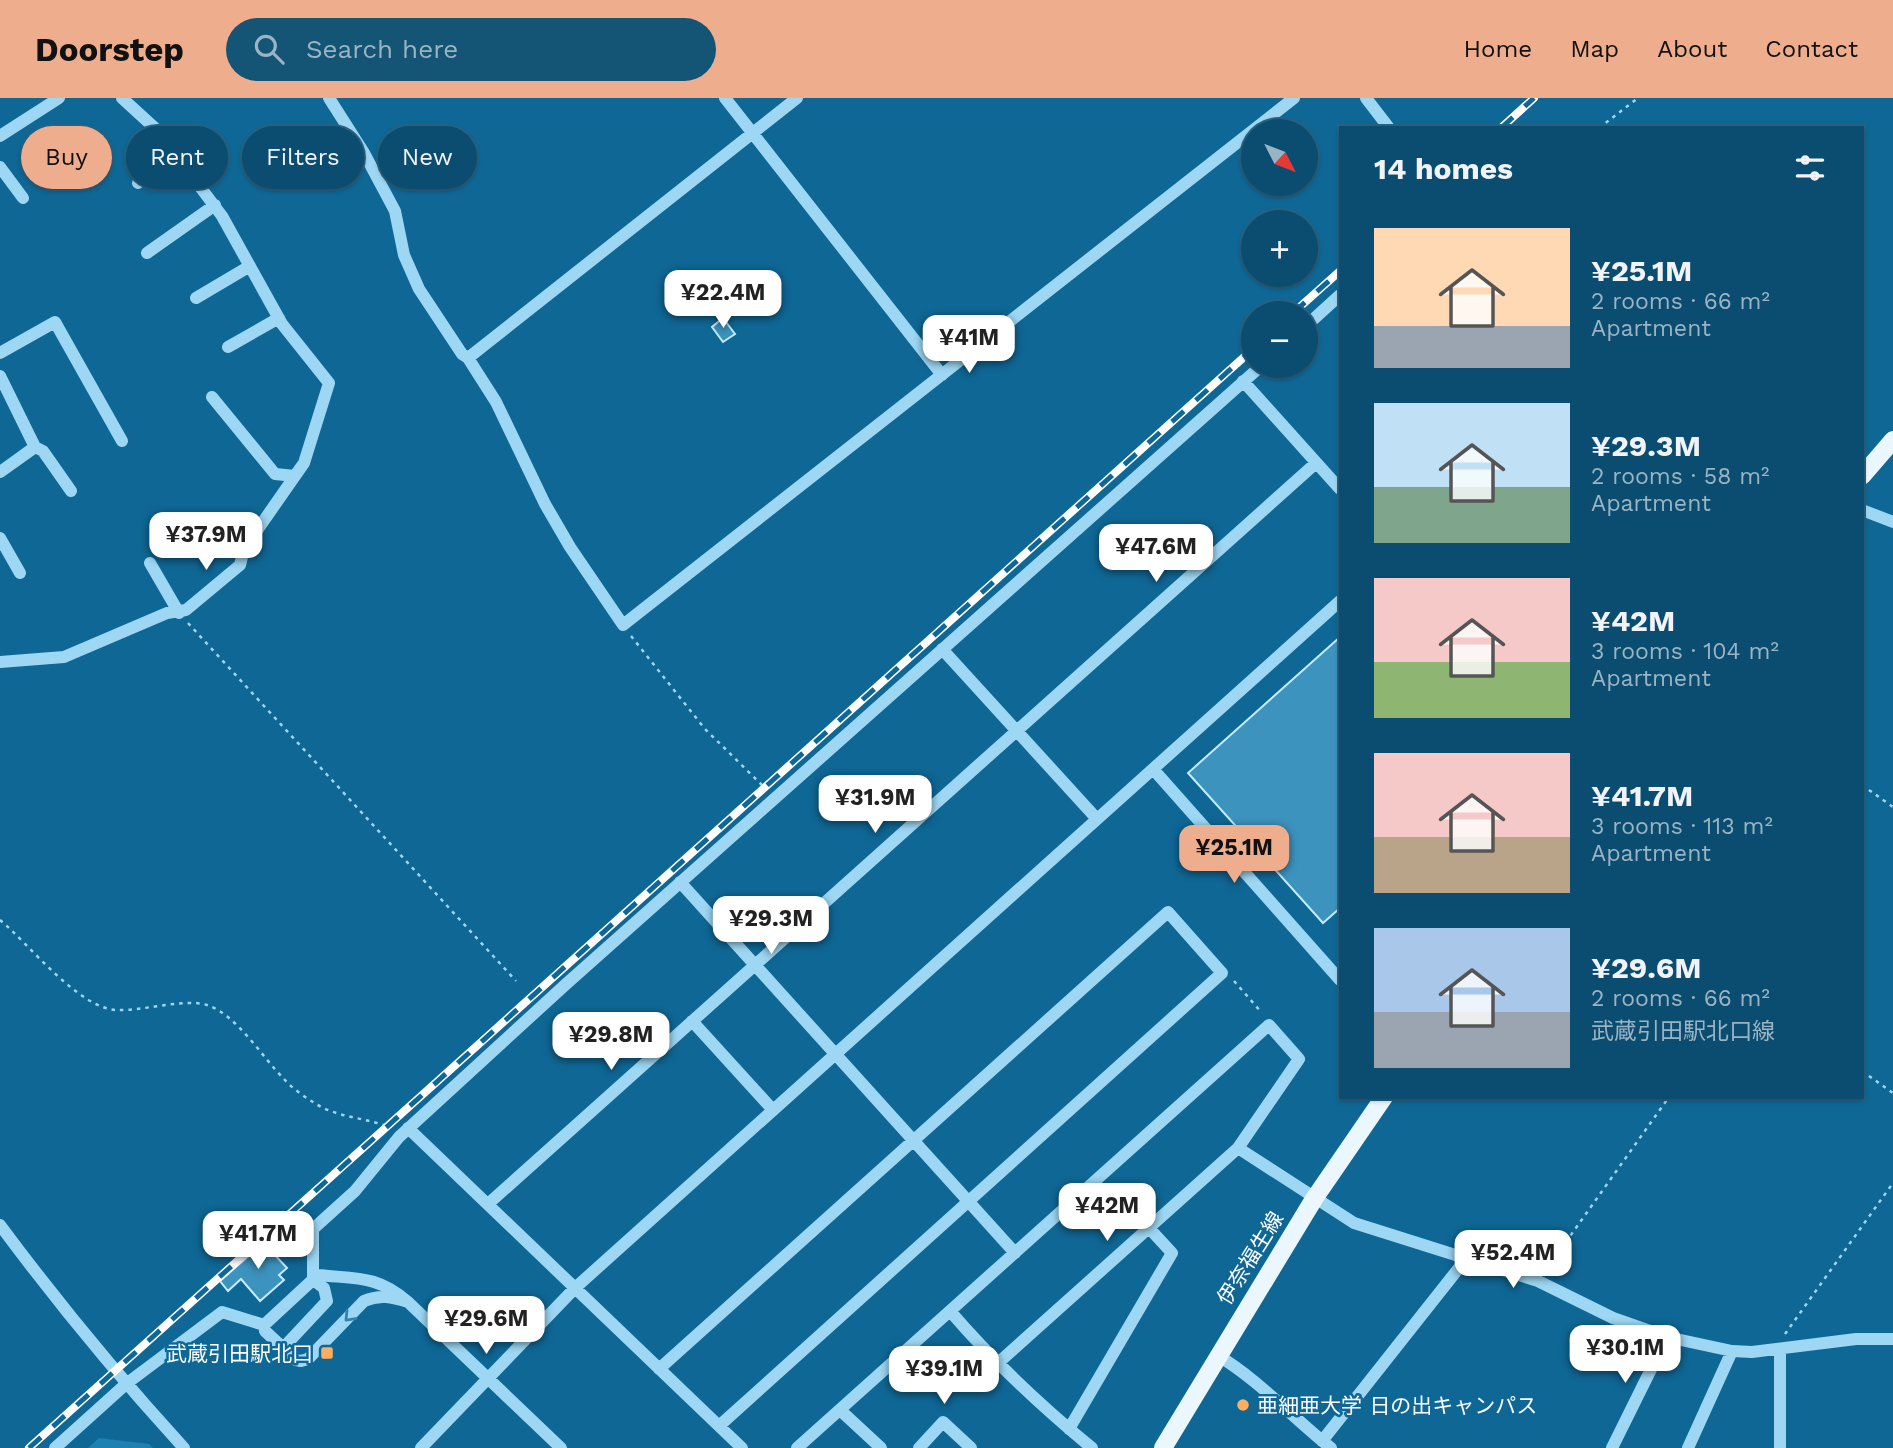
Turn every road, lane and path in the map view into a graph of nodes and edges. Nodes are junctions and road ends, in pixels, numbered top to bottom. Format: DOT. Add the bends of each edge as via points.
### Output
graph roads {
  1 [pos="59,98"];
  2 [pos="122,98"];
  3 [pos="329,98"];
  4 [pos="725,98"];
  5 [pos="797,98"];
  6 [pos="1294,98"];
  7 [pos="1366,98"];
  8 [pos="1638,98"];
  9 [pos="153,126"];
  10 [pos="1387,126"];
  11 [pos="1602,126"];
  12 [pos="753,133"];
  13 [pos="0,136"];
  14 [pos="0,167"];
  15 [pos="203,189"];
  16 [pos="23,198"];
  17 [pos="215,205"];
  18 [pos="148,253"];
  19 [pos="250,266"];
  20 [pos="1339,296"];
  21 [pos="196,298"];
  22 [pos="1318,315"];
  23 [pos="279,318"];
  24 [pos="228,347"];
  25 [pos="0,353"];
  26 [pos="468,358"];
  27 [pos="942,375"];
  28 [pos="0,376"];
  29 [pos="1247,378"];
  30 [pos="1243,381"];
  31 [pos="212,397"];
  32 [pos="1893,440"];
  33 [pos="122,441"];
  34 [pos="35,447"];
  35 [pos="1317,463"];
  36 [pos="0,472"];
  37 [pos="1864,474"];
  38 [pos="295,476"];
  39 [pos="1339,488"];
  40 [pos="71,491"];
  41 [pos="1864,511"];
  42 [pos="1893,522"];
  43 [pos="0,538"];
  44 [pos="150,563"];
  45 [pos="20,573"];
  46 [pos="1339,602"];
  47 [pos="179,613"];
  48 [pos="623,625"];
  49 [pos="942,649"];
  50 [pos="0,662"];
  51 [pos="1017,731"];
  52 [pos="1153,769"];
  53 [pos="1864,786"];
  54 [pos="775,798"];
  55 [pos="1893,807"];
  56 [pos="1097,820"];
  57 [pos="680,882"];
  58 [pos="0,920"];
  59 [pos="756,964"];
  60 [pos="1222,973"];
  61 [pos="1339,979"];
  62 [pos="516,981"];
  63 [pos="692,1021"];
  64 [pos="1269,1025"];
  65 [pos="836,1053"];
  66 [pos="1864,1072"];
  67 [pos="1893,1093"];
  68 [pos="1383,1099"];
  69 [pos="1669,1099"];
  70 [pos="773,1110"];
  71 [pos="403,1133"];
  72 [pos="914,1140"];
  73 [pos="1238,1148"];
  74 [pos="1893,1183"];
  75 [pos="1314,1199"];
  76 [pos="969,1201"];
  77 [pos="488,1204"];
  78 [pos="0,1226"];
  79 [pos="1149,1228"];
  80 [pos="1015,1252"];
  81 [pos="1466,1259"];
  82 [pos="313,1280"];
  83 [pos="1538,1281"];
  84 [pos="575,1288"];
  85 [pos="408,1302"];
  86 [pos="950,1311"];
  87 [pos="264,1325"];
  88 [pos="1667,1337"];
  89 [pos="1893,1339"];
  90 [pos="1780,1345"];
  91 [pos="283,1348"];
  92 [pos="1732,1351"];
  93 [pos="1217,1355"];
  94 [pos="998,1363"];
  95 [pos="659,1369"];
  96 [pos="488,1378"];
  97 [pos="126,1384"];
  98 [pos="840,1410"];
  99 [pos="719,1426"];
  100 [pos="1069,1429"];
  101 [pos="1327,1445"];
  102 [pos="55,1448"];
  103 [pos="184,1448"];
  104 [pos="421,1448"];
  105 [pos="561,1448"];
  106 [pos="742,1448"];
  107 [pos="797,1448"];
  108 [pos="881,1448"];
  109 [pos="919,1448"];
  110 [pos="971,1448"];
  111 [pos="1092,1448"];
  112 [pos="1163,1448"];
  113 [pos="1612,1448"];
  114 [pos="1688,1448"];
  115 [pos="1780,1448"];
  1 -- 13 [label="street"];
  2 -- 9 [label="street"];
  3 -- 26 [label="street" via="395,211 404,255 419,289"];
  4 -- 12 [label="street"];
  5 -- 12 [label="street"];
  6 -- 27 [label="street"];
  7 -- 10 [label="street"];
  8 -- 11 [label="path"];
  12 -- 26 [label="street"];
  12 -- 27 [label="street"];
  14 -- 16 [label="street"];
  15 -- 17 [label="street"];
  17 -- 18 [label="street"];
  17 -- 19 [label="street"];
  19 -- 21 [label="street"];
  19 -- 23 [label="street"];
  20 -- 22 [label="street"];
  23 -- 24 [label="street"];
  23 -- 38 [label="street" via="330,383 304,463"];
  25 -- 33 [label="street" via="55,323"];
  26 -- 48 [label="street" via="496,402 545,504"];
  27 -- 48 [label="street"];
  28 -- 34 [label="street"];
  29 -- 30 [label="street"];
  30 -- 35 [label="street"];
  30 -- 49 [label="street"];
  31 -- 38 [label="street" via="275,474"];
  32 -- 37 [label="main road"];
  34 -- 36 [label="street"];
  34 -- 40 [label="street" via="43,451"];
  35 -- 39 [label="street"];
  35 -- 51 [label="street"];
  38 -- 47 [label="street" via="244,549 240,565"];
  41 -- 42 [label="street"];
  43 -- 45 [label="street"];
  44 -- 47 [label="street"];
  46 -- 52 [label="street"];
  47 -- 50 [label="street" via="167,613 64,657"];
  47 -- 62 [label="path"];
  48 -- 54 [label="path" via="705,729"];
  49 -- 51 [label="street"];
  49 -- 54 [label="street"];
  51 -- 56 [label="street"];
  51 -- 59 [label="street"];
  52 -- 56 [label="street"];
  52 -- 61 [label="street"];
  53 -- 55 [label="path"];
  54 -- 57 [label="street"];
  56 -- 65 [label="street"];
  57 -- 59 [label="street"];
  57 -- 71 [label="street"];
  58 -- 71 [label="path" via="91,1002 114,1010 206,1005 240,1030 285,1081 315,1104"];
  59 -- 63 [label="street"];
  59 -- 65 [label="street"];
  60 -- 64 [label="path"];
  60 -- 72 [label="street" via="1168,912"];
  60 -- 76 [label="street"];
  63 -- 70 [label="street"];
  63 -- 77 [label="street"];
  64 -- 73 [label="street" via="1299,1059"];
  64 -- 80 [label="street"];
  65 -- 70 [label="street"];
  65 -- 72 [label="street"];
  66 -- 67 [label="path"];
  68 -- 75 [label="main road, 伊奈福生線"];
  69 -- 83 [label="path"];
  70 -- 84 [label="street"];
  71 -- 77 [label="street"];
  71 -- 82 [label="street" via="355,1191 313,1228"];
  72 -- 76 [label="street"];
  72 -- 95 [label="street"];
  73 -- 75 [label="street"];
  73 -- 79 [label="street"];
  74 -- 90 [label="path"];
  75 -- 81 [label="street" via="1354,1223"];
  75 -- 93 [label="main road, 伊奈福生線"];
  76 -- 80 [label="street"];
  76 -- 99 [label="street"];
  77 -- 84 [label="street"];
  78 -- 97 [label="street"];
  79 -- 94 [label="street"];
  79 -- 100 [label="street" via="1172,1253"];
  80 -- 86 [label="street"];
  81 -- 83 [label="street"];
  81 -- 101 [label="street"];
  82 -- 85 [label="street" via="318,1275 381,1283"];
  82 -- 87 [label="street"];
  82 -- 91 [label="street" via="324,1289 327,1301"];
  83 -- 88 [label="street" via="1613,1318"];
  84 -- 95 [label="street"];
  84 -- 96 [label="street"];
  85 -- 91 [label="street, one-way" via="376,1296 364,1301 308,1359 296,1360"];
  85 -- 96 [label="street"];
  86 -- 94 [label="street"];
  86 -- 98 [label="street"];
  87 -- 91 [label="street"];
  87 -- 97 [label="street" via="222,1312"];
  88 -- 92 [label="street"];
  88 -- 113 [label="street"];
  89 -- 90 [label="street"];
  90 -- 92 [label="street"];
  90 -- 115 [label="street"];
  92 -- 114 [label="street"];
  93 -- 101 [label="street"];
  93 -- 112 [label="main road, 伊奈福生線"];
  94 -- 100 [label="street"];
  95 -- 99 [label="street"];
  96 -- 104 [label="street"];
  96 -- 105 [label="street"];
  97 -- 102 [label="street"];
  97 -- 103 [label="street"];
  98 -- 107 [label="street"];
  98 -- 108 [label="street"];
  99 -- 106 [label="street"];
  100 -- 111 [label="street"];
  109 -- 110 [label="street" via="943,1423"];
}
